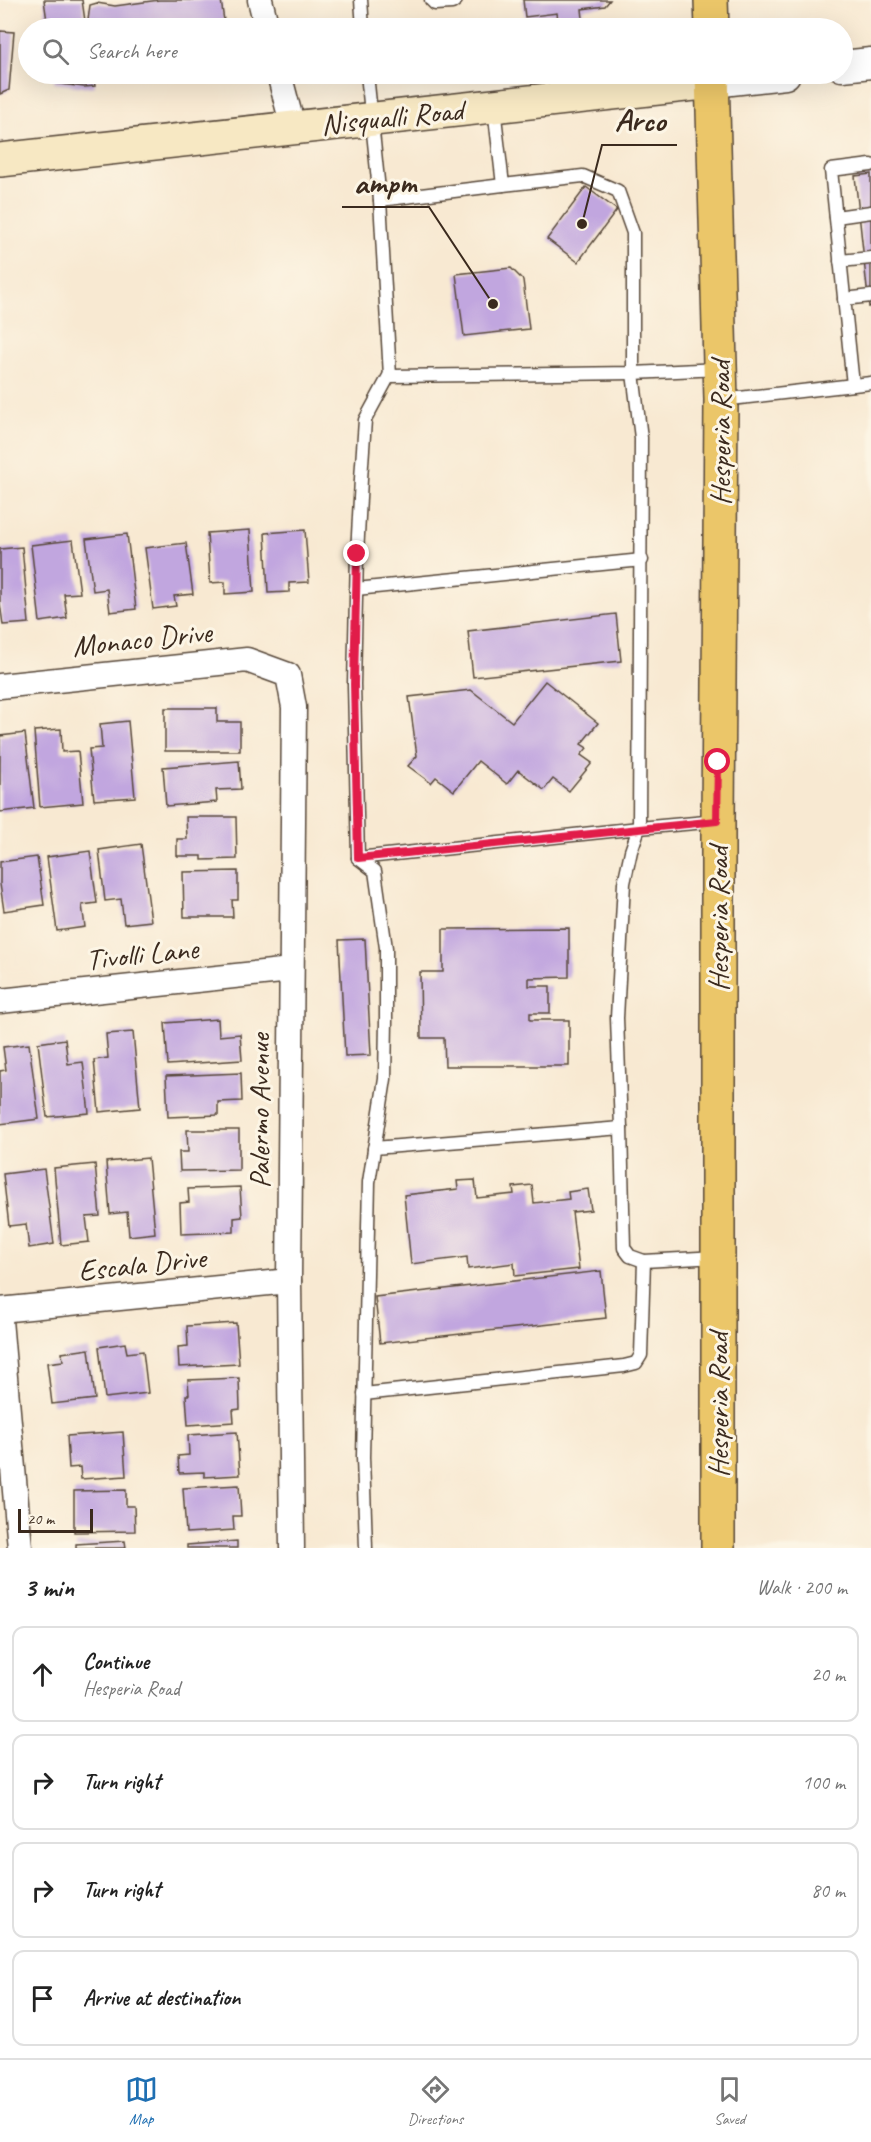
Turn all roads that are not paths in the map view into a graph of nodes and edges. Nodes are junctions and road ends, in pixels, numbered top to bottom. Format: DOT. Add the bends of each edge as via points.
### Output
graph roads {
  1 [pos="260,0"];
  2 [pos="361,0"];
  3 [pos="431,0"];
  4 [pos="456,0"];
  5 [pos="711,0"];
  6 [pos="264,18"];
  7 [pos="362,18"];
  8 [pos="712,18"];
  9 [pos="871,63"];
  10 [pos="853,65"];
  11 [pos="282,84"];
  12 [pos="368,84"];
  13 [pos="668,84"];
  14 [pos="713,84"];
  15 [pos="494,107"];
  16 [pos="371,119"];
  17 [pos="293,127"];
  18 [pos="0,160"];
  19 [pos="871,165"];
  20 [pos="503,185"];
  21 [pos="380,200"];
  22 [pos="871,212"];
  23 [pos="836,217"];
  24 [pos="871,258"];
  25 [pos="840,261"];
  26 [pos="871,296"];
  27 [pos="844,299"];
  28 [pos="390,374"];
  29 [pos="633,374"];
  30 [pos="871,382"];
  31 [pos="721,385"];
  32 [pos="852,385"];
  33 [pos="642,560"];
  34 [pos="356,589"];
  35 [pos="288,675"];
  36 [pos="0,686"];
  37 [pos="717,821"];
  38 [pos="639,828"];
  39 [pos="358,858"];
  40 [pos="291,970"];
  41 [pos="0,1001"];
  42 [pos="621,1128"];
  43 [pos="374,1148"];
  44 [pos="719,1257"];
  45 [pos="644,1261"];
  46 [pos="290,1281"];
  47 [pos="0,1310"];
  48 [pos="0,1320"];
  49 [pos="364,1394"];
  50 [pos="20,1548"];
  51 [pos="292,1548"];
  52 [pos="366,1548"];
  53 [pos="718,1548"];
  1 -- 6 [label="street"];
  2 -- 7 [label="lane"];
  3 -- 4 [label="lane" via="435,4"];
  5 -- 8 [label="main road"];
  9 -- 10 [label="street"];
  11 -- 17 [label="street"];
  12 -- 16 [label="lane"];
  13 -- 15 [label="main road, Nisqualli Road"];
  14 -- 31 [label="main road, Hesperia Road"];
  15 -- 16 [label="main road, Nisqualli Road"];
  15 -- 20 [label="lane"];
  16 -- 17 [label="main road, Nisqualli Road"];
  16 -- 21 [label="lane"];
  17 -- 18 [label="main road, Nisqualli Road"];
  19 -- 23 [label="lane" via="831,170"];
  20 -- 21 [label="lane"];
  20 -- 29 [label="lane" via="582,176 618,191 633,233"];
  21 -- 28 [label="lane"];
  22 -- 23 [label="lane"];
  23 -- 25 [label="lane"];
  24 -- 25 [label="lane"];
  25 -- 27 [label="lane"];
  26 -- 27 [label="lane"];
  27 -- 32 [label="lane"];
  28 -- 29 [label="lane"];
  28 -- 34 [label="lane" via="365,420"];
  29 -- 31 [label="lane"];
  29 -- 33 [label="lane" via="641,438"];
  30 -- 32 [label="lane"];
  31 -- 32 [label="lane"];
  31 -- 37 [label="main road, Hesperia Road"];
  33 -- 34 [label="lane"];
  33 -- 38 [label="lane"];
  34 -- 39 [label="lane"];
  35 -- 36 [label="street, Monaco Drive" via="247,660"];
  35 -- 40 [label="street, Palermo Avenue" via="294,707"];
  37 -- 38 [label="lane"];
  37 -- 44 [label="main road, Hesperia Road"];
  38 -- 39 [label="lane"];
  38 -- 42 [label="lane" via="624,883 617,1018"];
  39 -- 43 [label="lane" via="375,871 386,948 385,1079"];
  40 -- 41 [label="street, Tivolli Lane"];
  40 -- 46 [label="street, Palermo Avenue"];
  42 -- 43 [label="lane"];
  42 -- 45 [label="lane" via="624,1248 630,1256"];
  43 -- 49 [label="lane" via="369,1182"];
  44 -- 45 [label="lane"];
  44 -- 53 [label="main road, Hesperia Road"];
  45 -- 49 [label="lane" via="641,1355 636,1363"];
  46 -- 47 [label="street, Escala Drive"];
  46 -- 51 [label="street, Palermo Avenue"];
  48 -- 50 [label="street"];
  49 -- 52 [label="lane"];
}
